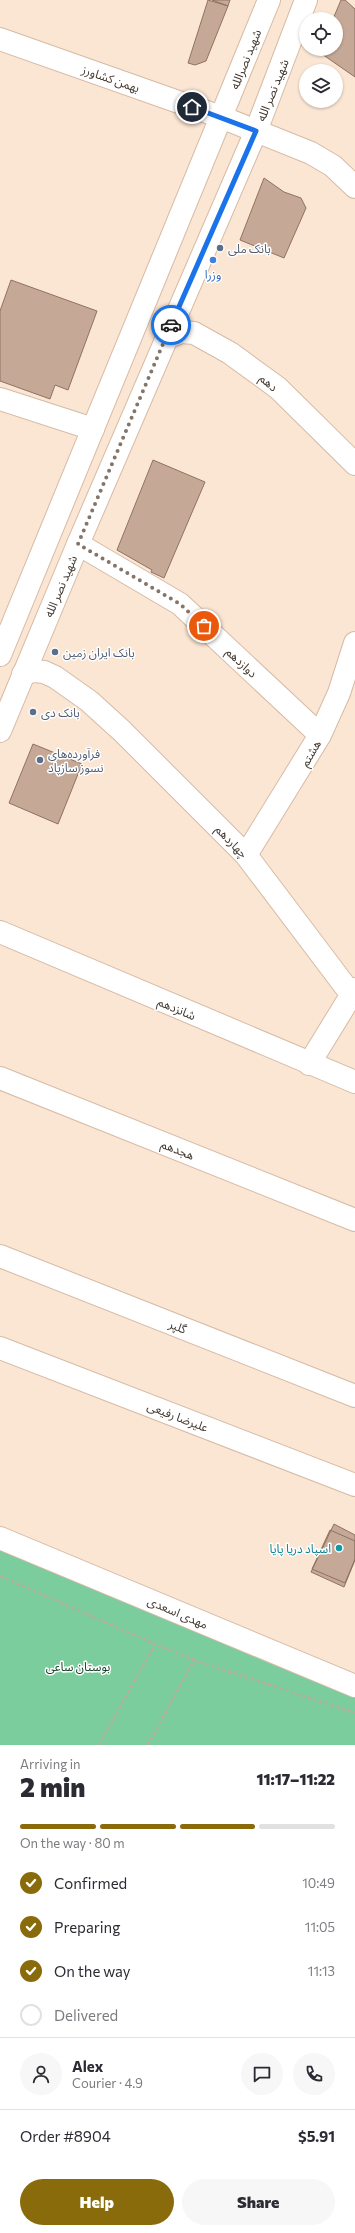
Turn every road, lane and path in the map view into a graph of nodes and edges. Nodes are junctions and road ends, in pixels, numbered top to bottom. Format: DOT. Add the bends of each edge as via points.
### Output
graph roads {
  1 [pos="269,0"];
  2 [pos="306,0"];
  3 [pos="0,39"];
  4 [pos="221,117"];
  5 [pos="256,131"];
  6 [pos="355,187"];
  7 [pos="166,338"];
  8 [pos="0,399"];
  9 [pos="93,429"];
  10 [pos="355,464"];
  11 [pos="78,544"];
  12 [pos="355,642"];
  13 [pos="0,655"];
  14 [pos="23,674"];
  15 [pos="0,731"];
  16 [pos="320,735"];
  17 [pos="246,855"];
  18 [pos="0,932"];
  19 [pos="353,992"];
  20 [pos="309,1064"];
  21 [pos="0,1078"];
  22 [pos="355,1082"];
  23 [pos="355,1220"];
  24 [pos="0,1256"];
  25 [pos="0,1348"];
  26 [pos="355,1396"];
  27 [pos="355,1485"];
  28 [pos="0,1538"];
  29 [pos="0,1576"];
  30 [pos="155,1644"];
  31 [pos="194,1660"];
  32 [pos="355,1686"];
  33 [pos="355,1713"];
  34 [pos="99,1745"];
  35 [pos="148,1745"];
  1 -- 4 [label="street, شهید نصرالله"];
  2 -- 5 [label="street, شهید نصر الله"];
  3 -- 4 [label="street, بهمن کشاورز"];
  4 -- 5 [label="street, بهمن کشاورز"];
  4 -- 9 [label="street"];
  5 -- 6 [label="street" via="311,153 333,166"];
  5 -- 7 [label="street, شهید نصر الله"];
  7 -- 10 [label="street, دهم" via="181,332 194,334 230,352 278,388"];
  7 -- 11 [label="street, شهید نصر الله"];
  8 -- 9 [label="street"];
  9 -- 13 [label="street"];
  11 -- 14 [label="street, شهید نصر الله"];
  11 -- 16 [label="street, دوازدهم" via="180,604"];
  12 -- 16 [label="street, هشتم" via="339,693"];
  14 -- 15 [label="street, شهید نصر الله"];
  14 -- 17 [label="street, چهاردهم" via="44,672 89,701"];
  16 -- 17 [label="street, هشتم"];
  17 -- 19 [label="street, چهاردهم"];
  18 -- 20 [label="street, شانزدهم"];
  19 -- 20 [label="street, چهاردهم"];
  20 -- 22 [label="street, شانزدهم"];
  21 -- 23 [label="street, هجدهم"];
  24 -- 26 [label="street, گلپر"];
  25 -- 27 [label="street, علیرضا رفیعی"];
  28 -- 32 [label="street, مهدی اسعدی"];
  29 -- 30 [label="path"];
  30 -- 31 [label="path"];
  30 -- 34 [label="path"];
  31 -- 33 [label="path"];
  31 -- 35 [label="path"];
}
